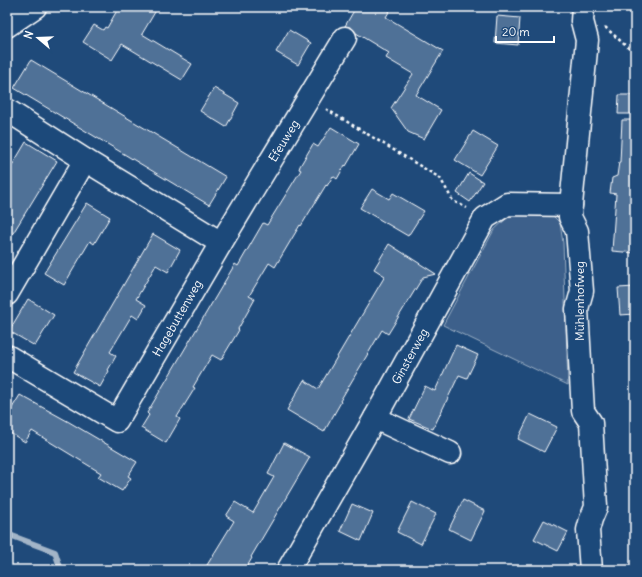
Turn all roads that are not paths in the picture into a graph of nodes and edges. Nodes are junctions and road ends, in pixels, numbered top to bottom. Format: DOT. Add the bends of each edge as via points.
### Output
graph roads {
  1 [pos="583,8"];
  2 [pos="29,9"];
  3 [pos="7,26"];
  4 [pos="345,38"];
  5 [pos="7,110"];
  6 [pos="85,160"];
  7 [pos="571,205"];
  8 [pos="221,243"];
  9 [pos="7,294"];
  10 [pos="7,356"];
  11 [pos="375,418"];
  12 [pos="450,453"];
  13 [pos="288,570"];
  14 [pos="591,570"];
  1 -- 7 [label="street, Mühlenhofweg" via="582,21 587,40"];
  2 -- 3 [label="street"];
  4 -- 8 [label="street, Efeuweg"];
  5 -- 6 [label="street"];
  6 -- 8 [label="street"];
  6 -- 9 [label="street"];
  7 -- 11 [label="street, Ginsterweg" via="507,204 485,218"];
  7 -- 14 [label="street, Mühlenhofweg" via="570,217 577,231 582,291 577,309 583,411 591,422 596,507 588,530"];
  8 -- 10 [label="street, Hagebuttenweg" via="117,421"];
  11 -- 12 [label="street"];
  11 -- 13 [label="street, Ginsterweg"];
}
